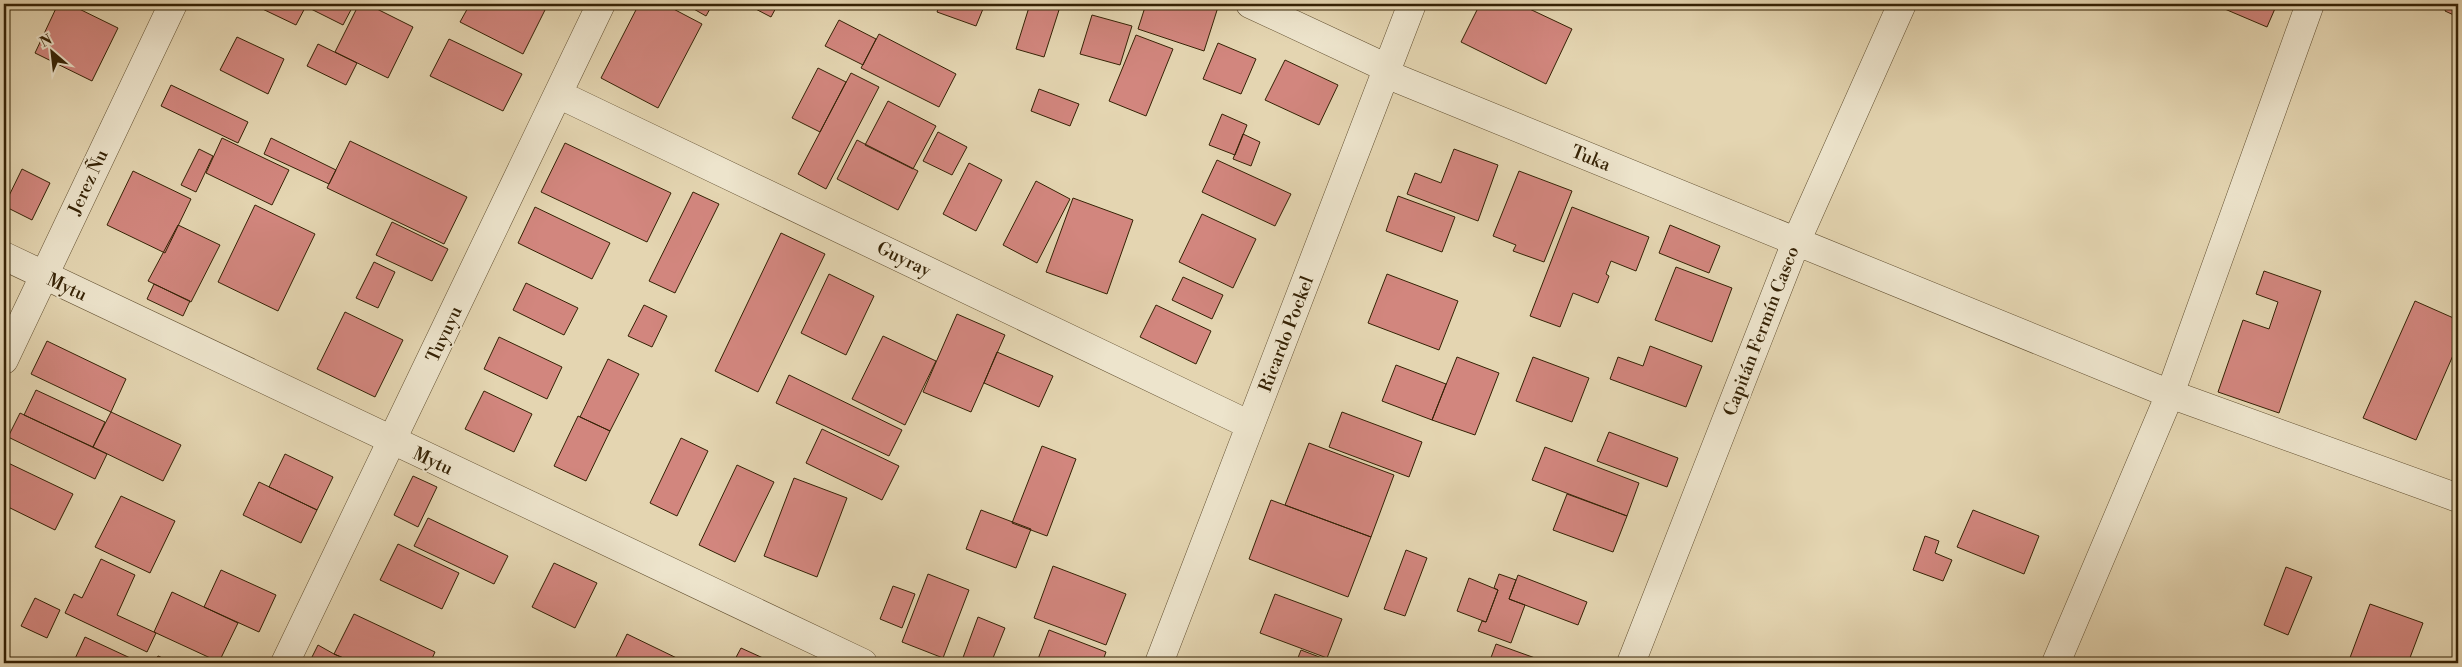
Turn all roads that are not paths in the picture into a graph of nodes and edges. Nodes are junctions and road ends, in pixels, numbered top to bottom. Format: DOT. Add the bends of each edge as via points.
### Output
graph roads {
  1 [pos="173,4"];
  2 [pos="601,4"];
  3 [pos="1250,4"];
  4 [pos="1412,4"];
  5 [pos="1902,4"];
  6 [pos="2310,4"];
  7 [pos="1386,71"];
  8 [pos="558,94"];
  9 [pos="1796,242"];
  10 [pos="4,256"];
  11 [pos="44,276"];
  12 [pos="4,360"];
  13 [pos="2170,394"];
  14 [pos="1250,425"];
  15 [pos="393,442"];
  16 [pos="2458,498"];
  17 [pos="285,663"];
  18 [pos="863,663"];
  19 [pos="1159,663"];
  20 [pos="1630,663"];
  21 [pos="2056,663"];
  1 -- 11 [label="street, Jerez Ñu"];
  2 -- 8 [label="street, Tuyuyu"];
  3 -- 7 [label="street, Tuka"];
  4 -- 7 [label="street, Ricardo Pockel"];
  5 -- 9 [label="street, Capitán Fermín Casco"];
  6 -- 13 [label="street"];
  7 -- 9 [label="street, Tuka"];
  7 -- 14 [label="street, Ricardo Pockel"];
  8 -- 14 [label="street, Guyray"];
  8 -- 15 [label="street, Tuyuyu"];
  9 -- 13 [label="street, Tuka"];
  9 -- 20 [label="street, Capitán Fermín Casco"];
  10 -- 11 [label="street, Mytu"];
  11 -- 12 [label="street, Jerez Ñu"];
  11 -- 15 [label="street, Mytu"];
  13 -- 16 [label="street, Tuka"];
  13 -- 21 [label="street"];
  14 -- 19 [label="street, Ricardo Pockel"];
  15 -- 17 [label="street, Tuyuyu"];
  15 -- 18 [label="street, Mytu"];
}
